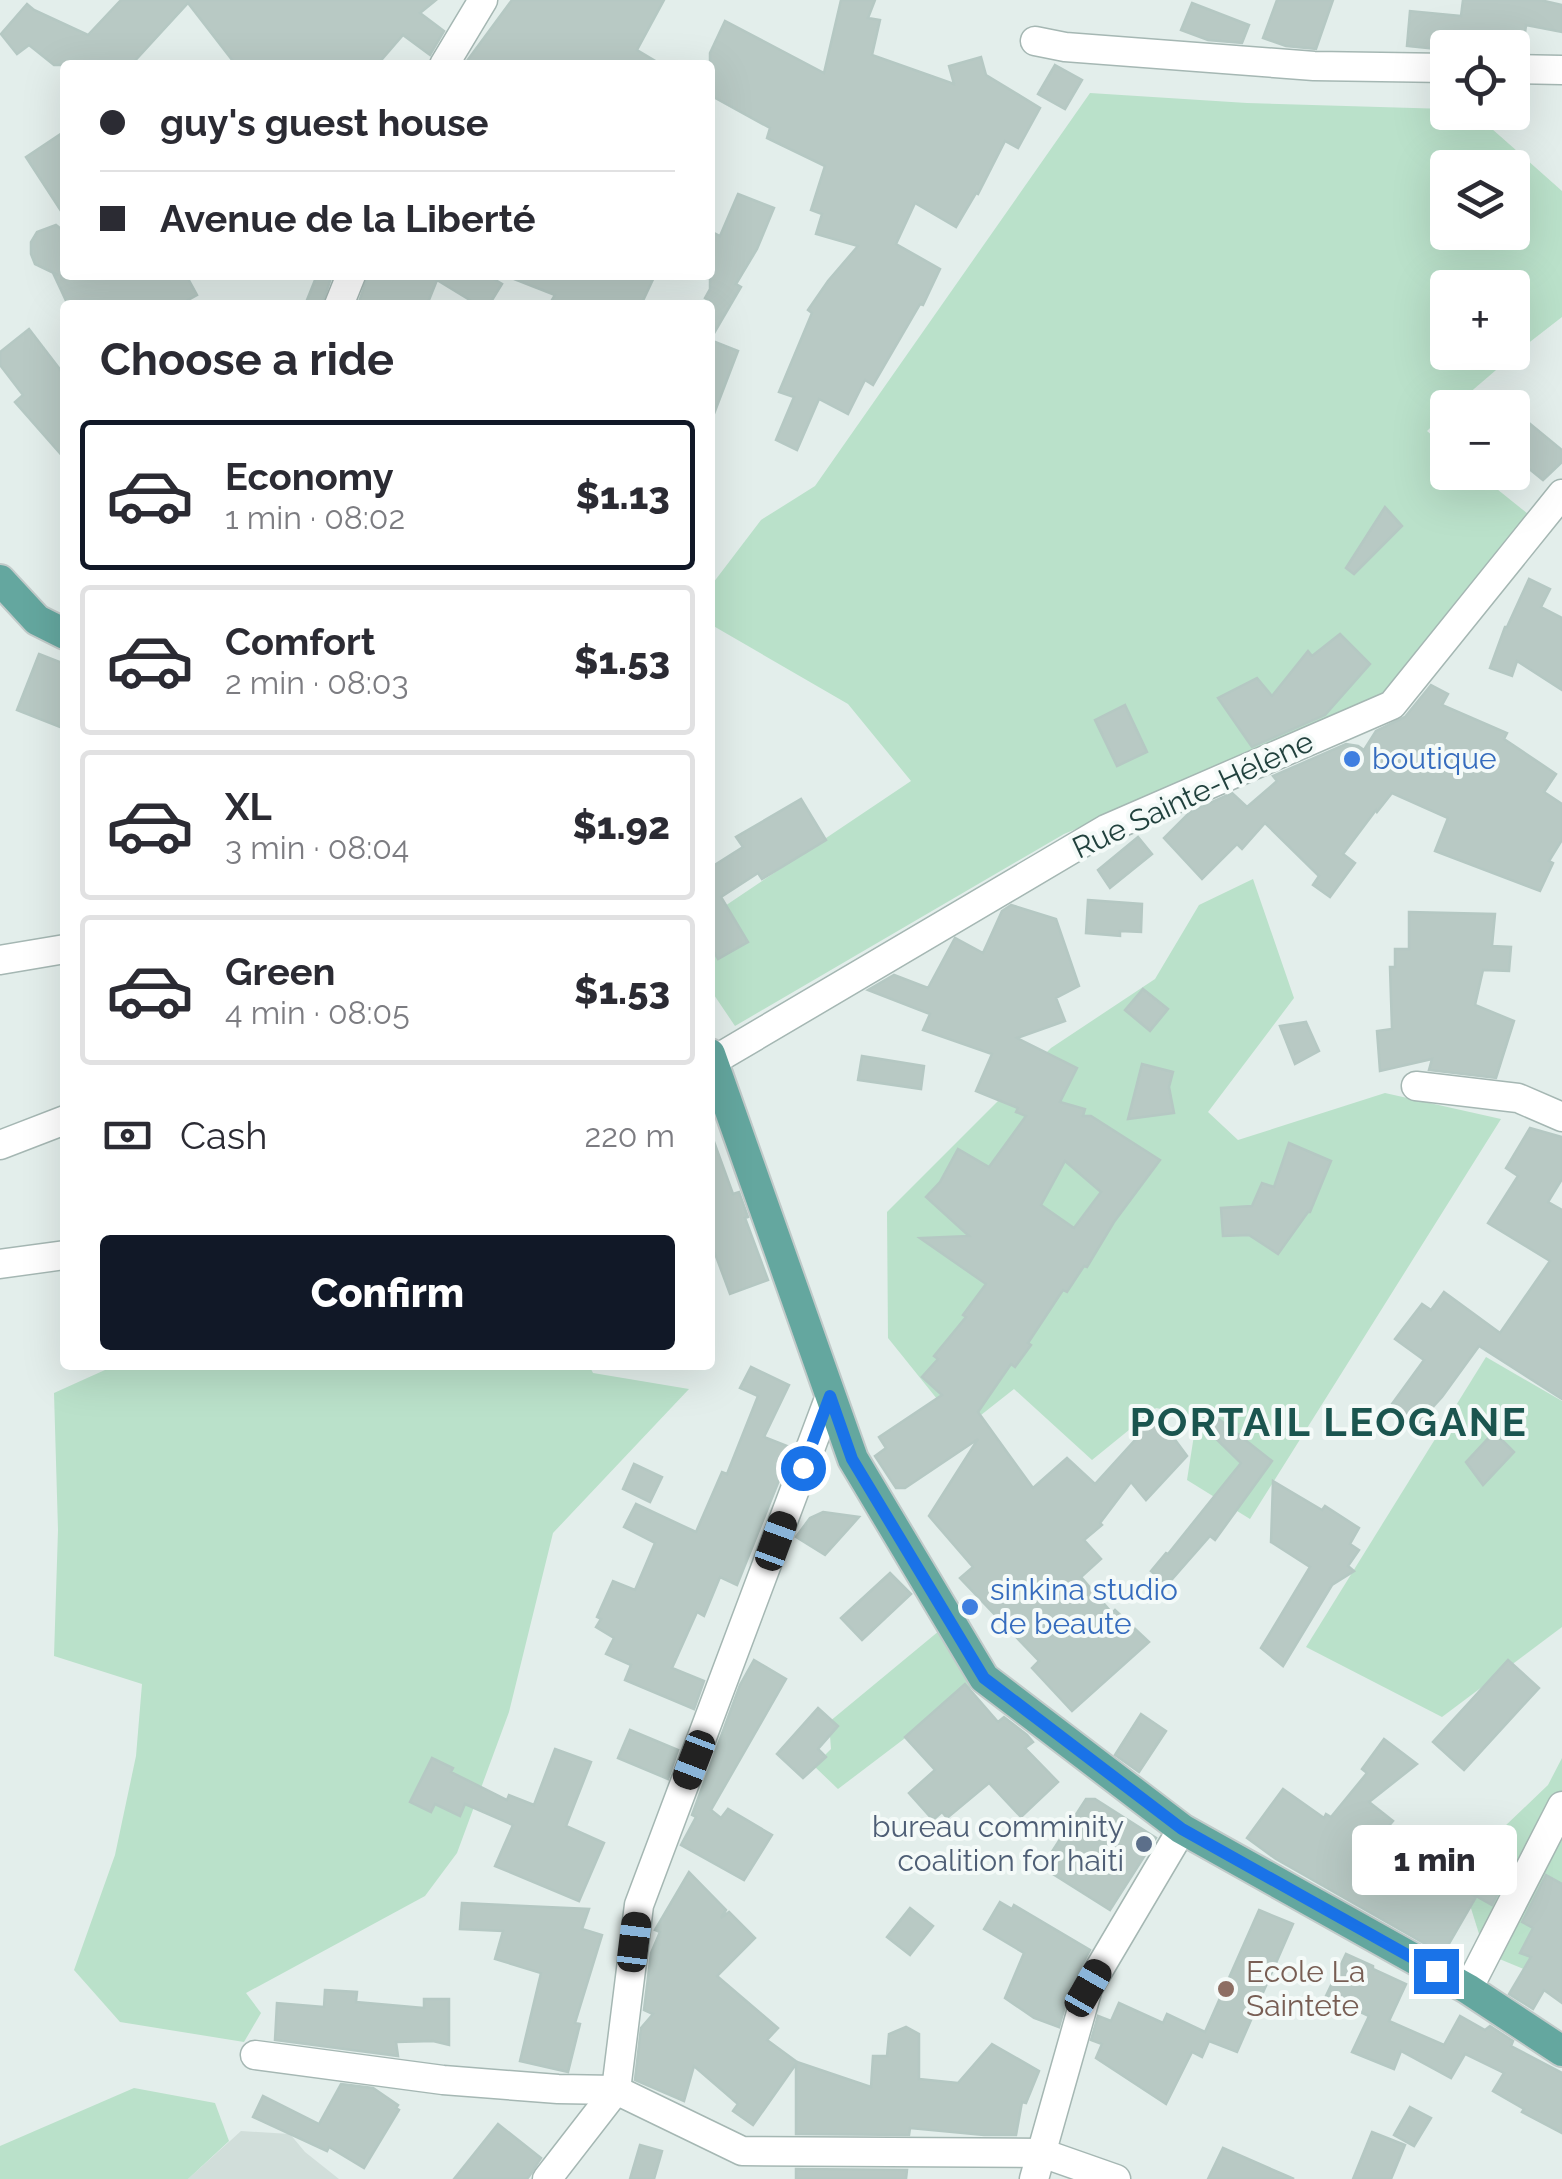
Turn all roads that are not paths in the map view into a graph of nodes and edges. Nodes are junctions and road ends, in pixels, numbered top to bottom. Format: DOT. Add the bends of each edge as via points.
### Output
graph roads {
  1 [pos="483,0"];
  2 [pos="1035,41"];
  3 [pos="447,60"];
  4 [pos="1430,68"];
  5 [pos="1530,69"];
  6 [pos="1562,70"];
  7 [pos="1562,494"];
  8 [pos="0,580"];
  9 [pos="60,632"];
  10 [pos="60,950"];
  11 [pos="0,960"];
  12 [pos="715,1056"];
  13 [pos="715,1067"];
  14 [pos="1416,1086"];
  15 [pos="1562,1117"];
  16 [pos="60,1122"];
  17 [pos="0,1144"];
  18 [pos="60,1256"];
  19 [pos="0,1264"];
  20 [pos="830,1396"];
  21 [pos="1562,1806"];
  22 [pos="1182,1829"];
  23 [pos="1468,1989"];
  24 [pos="1562,2052"];
  25 [pos="255,2055"];
  26 [pos="616,2090"];
  27 [pos="1038,2166"];
  28 [pos="557,2175"];
  29 [pos="1116,2179"];
  1 -- 3 [label="street"];
  2 -- 4 [label="street" via="1314,66"];
  5 -- 6 [label="street"];
  7 -- 12 [label="street, Rue Sainte-Hélène" via="1392,706 1106,829"];
  8 -- 9 [label="main road" via="37,620"];
  10 -- 11 [label="street"];
  13 -- 20 [label="main road"];
  14 -- 15 [label="street" via="1518,1098"];
  16 -- 17 [label="street"];
  18 -- 19 [label="street"];
  20 -- 22 [label="main road" via="852,1459 984,1678"];
  20 -- 26 [label="street" via="639,1906"];
  21 -- 23 [label="street"];
  22 -- 23 [label="main road"];
  22 -- 27 [label="street" via="1088,1988"];
  23 -- 24 [label="main road"];
  25 -- 26 [label="street" via="443,2080"];
  26 -- 27 [label="street" via="742,2151"];
  26 -- 28 [label="street"];
  27 -- 29 [label="street"];
}
